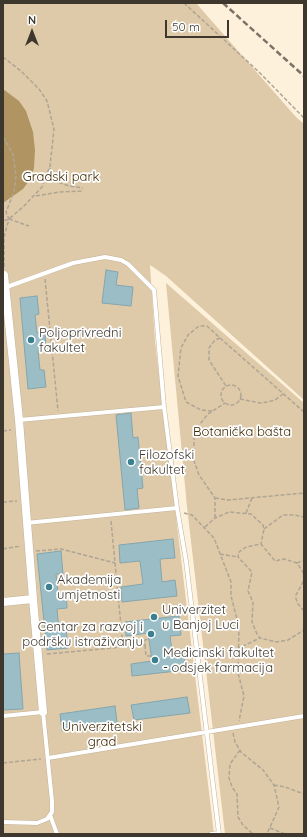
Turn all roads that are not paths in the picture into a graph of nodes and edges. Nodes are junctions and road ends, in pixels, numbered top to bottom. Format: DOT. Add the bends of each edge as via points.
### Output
graph roads {
  1 [pos="4,275"];
  2 [pos="4,288"];
  3 [pos="164,407"];
  4 [pos="19,420"];
  5 [pos="178,510"];
  6 [pos="26,523"];
  7 [pos="33,599"];
  8 [pos="3,602"];
  9 [pos="43,712"];
  10 [pos="3,716"];
  11 [pos="304,716"];
  12 [pos="206,732"];
  13 [pos="48,758"];
  14 [pos="50,815"];
  15 [pos="3,822"];
  16 [pos="218,833"];
  17 [pos="57,834"];
  18 [pos="211,834"];
  1 -- 2 [label="street"];
  2 -- 3 [label="lane" via="73,263 97,258 113,258 128,264 154,290"];
  2 -- 4 [label="street"];
  3 -- 4 [label="lane"];
  3 -- 5 [label="lane"];
  4 -- 6 [label="street"];
  5 -- 6 [label="lane"];
  5 -- 12 [label="lane"];
  6 -- 7 [label="street"];
  7 -- 8 [label="street"];
  7 -- 9 [label="street"];
  9 -- 10 [label="lane"];
  9 -- 13 [label="lane"];
  11 -- 12 [label="lane"];
  12 -- 13 [label="lane"];
  12 -- 16 [label="lane"];
  13 -- 14 [label="lane" via="52,801"];
  14 -- 15 [label="lane" via="37,823"];
  14 -- 17 [label="lane"];
  16 -- 18 [label="lane"];
}
